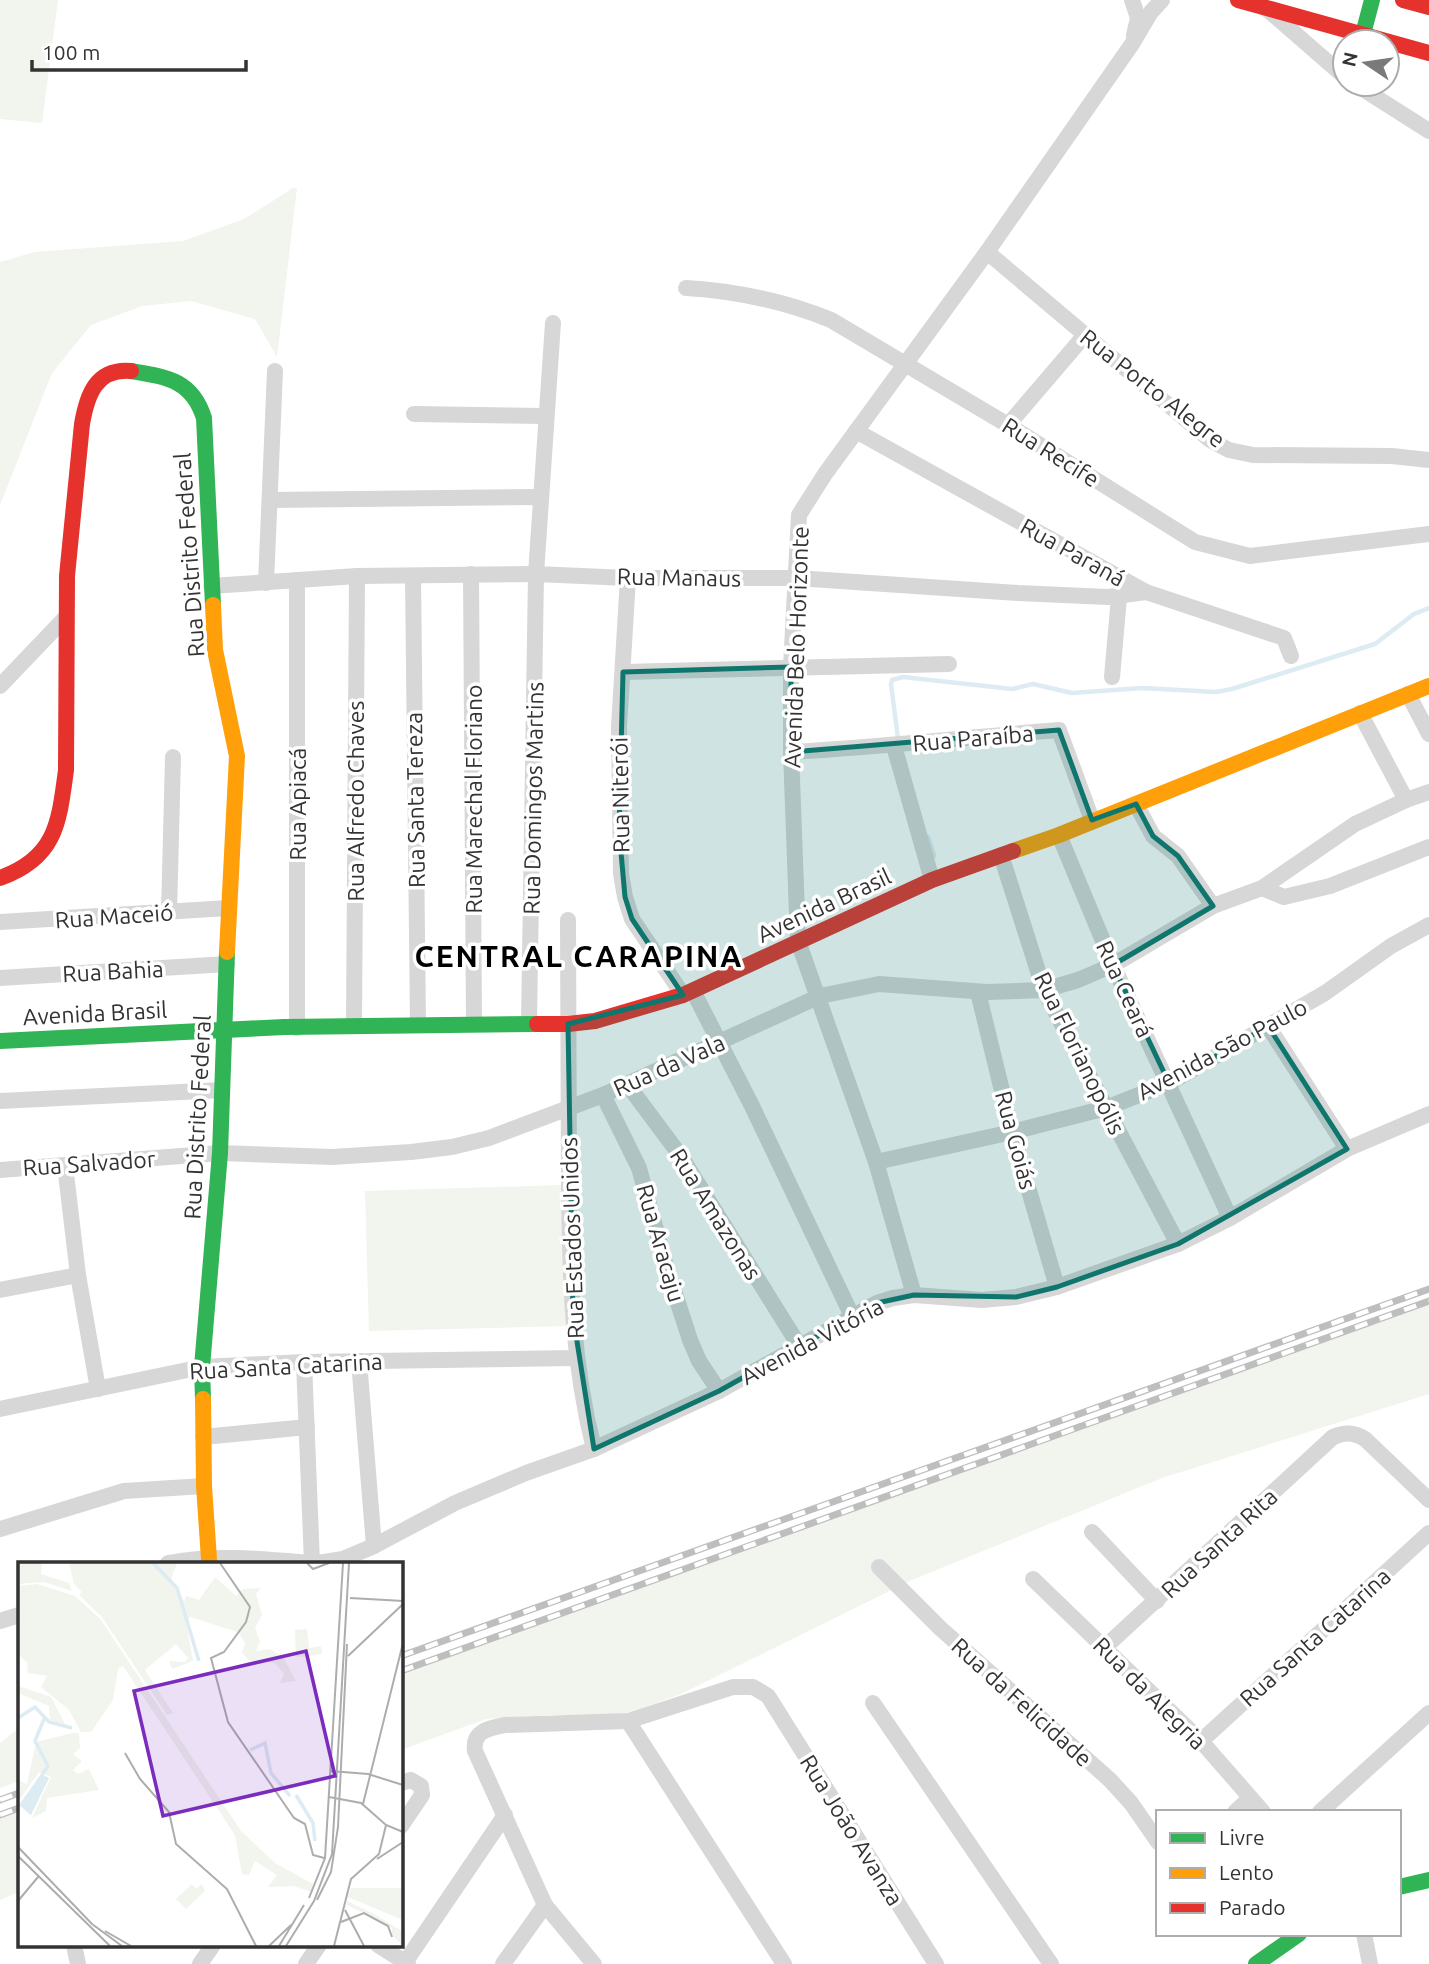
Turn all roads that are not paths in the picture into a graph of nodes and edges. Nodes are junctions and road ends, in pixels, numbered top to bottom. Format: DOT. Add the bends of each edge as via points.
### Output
graph roads {
  1 [pos="1132,0"];
  2 [pos="1162,0"];
  3 [pos="1238,0"];
  4 [pos="1372,0"];
  5 [pos="1403,0"];
  6 [pos="1429,7"];
  7 [pos="1265,8"];
  8 [pos="1340,28"];
  9 [pos="1365,28"];
  10 [pos="1132,44"];
  11 [pos="1401,45"];
  12 [pos="1429,53"];
  13 [pos="1331,65"];
  14 [pos="1377,98"];
  15 [pos="1429,131"];
  16 [pos="987,252"];
  17 [pos="686,288"];
  18 [pos="554,323"];
  19 [pos="1085,335"];
  20 [pos="904,363"];
  21 [pos="275,371"];
  22 [pos="414,414"];
  23 [pos="546,416"];
  24 [pos="1008,425"];
  25 [pos="856,431"];
  26 [pos="1429,460"];
  27 [pos="540,497"];
  28 [pos="271,500"];
  29 [pos="1429,534"];
  30 [pos="536,573"];
  31 [pos="471,574"];
  32 [pos="357,576"];
  33 [pos="413,576"];
  34 [pos="628,578"];
  35 [pos="796,578"];
  36 [pos="297,580"];
  37 [pos="266,583"];
  38 [pos="211,586"];
  39 [pos="1146,592"];
  40 [pos="1119,597"];
  41 [pos="66,617"];
  42 [pos="1291,656"];
  43 [pos="949,664"];
  44 [pos="791,667"];
  45 [pos="624,672"];
  46 [pos="1112,677"];
  47 [pos="0,686"];
  48 [pos="1429,687"];
  49 [pos="1408,694"];
  50 [pos="1360,713"];
  51 [pos="1429,734"];
  52 [pos="894,746"];
  53 [pos="791,752"];
  54 [pos="173,757"];
  55 [pos="1429,792"];
  56 [pos="1406,800"];
  57 [pos="1136,804"];
  58 [pos="1092,820"];
  59 [pos="1059,835"];
  60 [pos="1429,847"];
  61 [pos="1001,855"];
  62 [pos="0,878"];
  63 [pos="932,880"];
  64 [pos="1262,888"];
  65 [pos="1213,906"];
  66 [pos="228,908"];
  67 [pos="169,913"];
  68 [pos="568,920"];
  69 [pos="0,922"];
  70 [pos="1429,925"];
  71 [pos="798,940"];
  72 [pos="227,964"];
  73 [pos="1113,965"];
  74 [pos="0,978"];
  75 [pos="1044,990"];
  76 [pos="978,992"];
  77 [pos="688,993"];
  78 [pos="820,996"];
  79 [pos="530,1023"];
  80 [pos="474,1024"];
  81 [pos="568,1024"];
  82 [pos="354,1025"];
  83 [pos="418,1025"];
  84 [pos="1268,1026"];
  85 [pos="297,1028"];
  86 [pos="225,1030"];
  87 [pos="0,1041"];
  88 [pos="719,1043"];
  89 [pos="1169,1083"];
  90 [pos="627,1084"];
  91 [pos="222,1090"];
  92 [pos="603,1095"];
  93 [pos="0,1101"];
  94 [pos="1106,1108"];
  95 [pos="568,1110"];
  96 [pos="1429,1114"];
  97 [pos="1012,1132"];
  98 [pos="1347,1149"];
  99 [pos="220,1153"];
  100 [pos="876,1162"];
  101 [pos="65,1165"];
  102 [pos="0,1170"];
  103 [pos="1230,1218"];
  104 [pos="1178,1244"];
  105 [pos="78,1275"];
  106 [pos="1057,1287"];
  107 [pos="0,1290"];
  108 [pos="915,1295"];
  109 [pos="852,1316"];
  110 [pos="800,1347"];
  111 [pos="576,1358"];
  112 [pos="359,1361"];
  113 [pos="304,1362"];
  114 [pos="202,1367"];
  115 [pos="98,1389"];
  116 [pos="719,1391"];
  117 [pos="0,1409"];
  118 [pos="307,1427"];
  119 [pos="203,1437"];
  120 [pos="594,1449"];
  121 [pos="204,1486"];
  122 [pos="1429,1500"];
  123 [pos="0,1529"];
  124 [pos="1092,1532"];
  125 [pos="1429,1533"];
  126 [pos="374,1546"];
  127 [pos="209,1559"];
  128 [pos="178,1562"];
  129 [pos="297,1562"];
  130 [pos="311,1562"];
  131 [pos="324,1562"];
  132 [pos="879,1567"];
  133 [pos="1034,1579"];
  134 [pos="1157,1601"];
  135 [pos="18,1615"];
  136 [pos="0,1621"];
  137 [pos="1105,1647"];
  138 [pos="873,1703"];
  139 [pos="1429,1713"];
  140 [pos="628,1721"];
  141 [pos="1200,1741"];
  142 [pos="402,1783"];
  143 [pos="1250,1798"];
  144 [pos="1237,1810"];
  145 [pos="1261,1810"];
  146 [pos="1322,1810"];
  147 [pos="505,1815"];
  148 [pos="402,1825"];
  149 [pos="1156,1839"];
  150 [pos="1429,1880"];
  151 [pos="1401,1887"];
  152 [pos="545,1905"];
  153 [pos="1296,1936"];
  154 [pos="1364,1936"];
  155 [pos="74,1946"];
  156 [pos="212,1946"];
  157 [pos="318,1946"];
  158 [pos="380,1946"];
  159 [pos="406,1963"];
  160 [pos="78,1964"];
  161 [pos="200,1964"];
  162 [pos="306,1964"];
  163 [pos="503,1964"];
  164 [pos="594,1964"];
  165 [pos="784,1964"];
  166 [pos="936,1964"];
  167 [pos="1051,1964"];
  168 [pos="1256,1964"];
  169 [pos="1370,1964"];
  1 -- 10 [label="street" via="1138,18"];
  2 -- 10 [label="street, Avenida Belo Horizonte"];
  3 -- 7 [label="street"];
  4 -- 9 [label="street"];
  5 -- 6 [label="street"];
  7 -- 8 [label="street"];
  7 -- 13 [label="street"];
  10 -- 16 [label="street, Avenida Belo Horizonte"];
  11 -- 12 [label="street"];
  14 -- 15 [label="street"];
  16 -- 19 [label="street, Rua Porto Alegre"];
  16 -- 20 [label="street, Avenida Belo Horizonte"];
  17 -- 20 [label="street, Rua Recife" via="729,291 802,308"];
  18 -- 23 [label="street, Rua Domingos Martins"];
  19 -- 24 [label="street"];
  19 -- 26 [label="street, Rua Porto Alegre" via="1210,440 1230,450 1253,456"];
  20 -- 24 [label="street, Rua Recife"];
  20 -- 25 [label="street, Avenida Belo Horizonte"];
  21 -- 28 [label="street"];
  22 -- 23 [label="street"];
  23 -- 27 [label="street, Rua Domingos Martins"];
  24 -- 29 [label="street, Rua Recife" via="1195,542 1250,556"];
  25 -- 35 [label="street, Avenida Belo Horizonte" via="799,515"];
  25 -- 39 [label="street, Rua Paraná"];
  27 -- 28 [label="street"];
  27 -- 30 [label="street, Rua Domingos Martins"];
  28 -- 37 [label="street"];
  30 -- 31 [label="street, Rua Manaus"];
  30 -- 34 [label="street, Rua Manaus"];
  30 -- 79 [label="street, Rua Domingos Martins"];
  31 -- 33 [label="street, Rua Manaus"];
  31 -- 80 [label="street, Rua Marechal Floriano"];
  32 -- 33 [label="street, Rua Manaus"];
  32 -- 36 [label="street, Rua Manaus"];
  32 -- 82 [label="street, Rua Alfredo Chaves"];
  33 -- 83 [label="street, Rua Santa Tereza"];
  34 -- 35 [label="street, Rua Manaus"];
  34 -- 45 [label="street, Rua Niterói"];
  35 -- 40 [label="street, Rua Manaus"];
  35 -- 44 [label="street, Avenida Belo Horizonte"];
  36 -- 37 [label="street, Rua Manaus"];
  36 -- 85 [label="street, Rua Apiacá"];
  37 -- 38 [label="street, Rua Manaus"];
  38 -- 41 [label="street, Rua Distrito Federal" via="200,402 178,381 123,370 107,373 93,386 84,406"];
  38 -- 66 [label="street, Rua Distrito Federal" via="215,650 237,755"];
  39 -- 40 [label="street, Rua Manaus"];
  39 -- 42 [label="street, Rua Paraná" via="1284,638"];
  40 -- 46 [label="street"];
  41 -- 47 [label="street"];
  41 -- 62 [label="street, Rua Distrito Federal" via="66,778 57,821 31,866"];
  43 -- 44 [label="street"];
  44 -- 45 [label="street"];
  44 -- 53 [label="street, Avenida Belo Horizonte"];
  45 -- 77 [label="street, Rua Niterói" via="619,830 625,897 632,919"];
  48 -- 49 [label="street, Avenida Brasil"];
  49 -- 50 [label="street, Avenida Brasil"];
  49 -- 51 [label="street"];
  50 -- 56 [label="street"];
  50 -- 57 [label="street, Avenida Brasil"];
  52 -- 53 [label="street, Rua Paraíba"];
  52 -- 58 [label="street, Rua Paraíba" via="1059,730"];
  52 -- 63 [label="street"];
  53 -- 71 [label="street, Avenida Belo Horizonte"];
  54 -- 67 [label="street"];
  55 -- 56 [label="street, Rua da Vala"];
  56 -- 64 [label="street, Rua da Vala" via="1355,824"];
  57 -- 58 [label="street, Avenida Brasil"];
  57 -- 65 [label="street" via="1153,836 1178,856"];
  58 -- 59 [label="street, Avenida Brasil"];
  59 -- 61 [label="street, Avenida Brasil"];
  59 -- 73 [label="street, Rua Ceará"];
  60 -- 64 [label="street" via="1330,886 1284,897"];
  61 -- 63 [label="street, Avenida Brasil"];
  61 -- 75 [label="street, Rua Florianopólis"];
  63 -- 71 [label="street, Avenida Brasil"];
  64 -- 65 [label="street, Rua da Vala"];
  65 -- 73 [label="street, Rua da Vala"];
  66 -- 67 [label="street, Rua Maceió"];
  66 -- 72 [label="street, Rua Distrito Federal"];
  67 -- 69 [label="street, Rua Maceió"];
  68 -- 81 [label="street, Rua Estados Unidos"];
  70 -- 84 [label="street, Avenida São Paulo"];
  71 -- 77 [label="street, Avenida Brasil"];
  71 -- 78 [label="street, Avenida Belo Horizonte"];
  72 -- 74 [label="street, Rua Bahia"];
  72 -- 86 [label="street, Rua Distrito Federal"];
  73 -- 75 [label="street, Rua da Vala"];
  73 -- 89 [label="street, Rua Ceará"];
  75 -- 76 [label="street, Rua da Vala"];
  75 -- 94 [label="street, Rua Florianopólis"];
  76 -- 78 [label="street, Rua da Vala" via="879,984"];
  76 -- 97 [label="street, Rua Goiás"];
  77 -- 81 [label="street, Avenida Brasil" via="595,1021"];
  77 -- 88 [label="street, Rua Niterói"];
  78 -- 88 [label="street, Rua da Vala"];
  78 -- 100 [label="street, Avenida Belo Horizonte"];
  79 -- 80 [label="street, Avenida Brasil"];
  79 -- 81 [label="street, Avenida Brasil"];
  80 -- 83 [label="street, Avenida Brasil"];
  81 -- 95 [label="street, Rua Estados Unidos"];
  82 -- 83 [label="street, Avenida Brasil"];
  82 -- 85 [label="street, Avenida Brasil"];
  84 -- 89 [label="street, Avenida São Paulo"];
  84 -- 98 [label="street"];
  85 -- 86 [label="street, Avenida Brasil"];
  86 -- 87 [label="street, Avenida Brasil"];
  86 -- 91 [label="street, Rua Distrito Federal"];
  88 -- 90 [label="street, Rua da Vala"];
  88 -- 109 [label="street, Rua Niterói"];
  89 -- 94 [label="street, Avenida São Paulo"];
  89 -- 103 [label="street, Rua Ceará"];
  90 -- 92 [label="street, Rua da Vala"];
  90 -- 110 [label="street, Rua Amazonas" via="680,1155"];
  91 -- 93 [label="street"];
  91 -- 99 [label="street, Rua Distrito Federal"];
  92 -- 95 [label="street, Rua da Vala"];
  92 -- 116 [label="street, Rua Aracaju" via="639,1168 690,1340"];
  94 -- 97 [label="street, Avenida São Paulo"];
  94 -- 104 [label="street, Rua Florianopólis"];
  95 -- 99 [label="street, Rua da Vala" via="489,1138 438,1149 332,1157"];
  95 -- 111 [label="street, Rua Estados Unidos"];
  96 -- 98 [label="street, Avenida Vitória"];
  97 -- 100 [label="street, Avenida São Paulo"];
  97 -- 106 [label="street, Rua Goiás"];
  98 -- 103 [label="street, Avenida Vitória"];
  99 -- 101 [label="street, Rua Salvador"];
  99 -- 114 [label="street, Rua Distrito Federal"];
  100 -- 108 [label="street, Avenida Belo Horizonte"];
  101 -- 102 [label="street, Rua Salvador"];
  101 -- 105 [label="street"];
  103 -- 104 [label="street, Avenida Vitória"];
  104 -- 106 [label="street, Avenida Vitória"];
  105 -- 107 [label="street"];
  105 -- 115 [label="street"];
  106 -- 108 [label="street, Avenida Vitória" via="982,1300"];
  108 -- 109 [label="street, Avenida Vitória" via="893,1298"];
  109 -- 110 [label="street, Avenida Vitória"];
  110 -- 116 [label="street, Avenida Vitória"];
  111 -- 112 [label="street, Rua Santa Catarina"];
  111 -- 120 [label="street, Rua Estados Unidos"];
  112 -- 113 [label="street, Rua Santa Catarina"];
  112 -- 126 [label="street"];
  113 -- 114 [label="street, Rua Santa Catarina"];
  113 -- 118 [label="street"];
  114 -- 115 [label="street, Rua Santa Catarina"];
  114 -- 119 [label="street, Rua Distrito Federal"];
  115 -- 117 [label="street, Rua Santa Catarina"];
  116 -- 120 [label="street, Avenida Vitória"];
  118 -- 119 [label="street"];
  118 -- 130 [label="street"];
  119 -- 121 [label="street, Rua Distrito Federal"];
  120 -- 126 [label="street, Avenida Vitória" via="455,1503"];
  121 -- 123 [label="street" via="124,1491"];
  121 -- 127 [label="street, Rua Distrito Federal"];
  122 -- 134 [label="street, Rua Santa Rita" via="1365,1439 1344,1432 1333,1437"];
  124 -- 134 [label="street"];
  125 -- 141 [label="street, Rua Santa Catarina"];
  126 -- 131 [label="street, Avenida Vitória"];
  127 -- 128 [label="street"];
  127 -- 129 [label="street"];
  132 -- 149 [label="street, Rua da Felicidade" via="1110,1780"];
  133 -- 137 [label="street, Rua da Alegria"];
  134 -- 137 [label="street, Rua Santa Rita"];
  135 -- 136 [label="street"];
  137 -- 141 [label="street, Rua da Alegria"];
  138 -- 167 [label="street"];
  139 -- 146 [label="street"];
  140 -- 147 [label="street" via="558,1722 479,1733 475,1751"];
  140 -- 165 [label="street"];
  140 -- 166 [label="street, Rua João Avanza" via="733,1687 753,1687 768,1696"];
  141 -- 143 [label="street, Rua da Alegria"];
  142 -- 148 [label="street" via="411,1780 421,1786 422,1795"];
  143 -- 144 [label="street"];
  143 -- 145 [label="street, Rua da Alegria"];
  147 -- 152 [label="street"];
  147 -- 159 [label="street"];
  150 -- 151 [label="street"];
  152 -- 163 [label="street"];
  152 -- 164 [label="street"];
  153 -- 168 [label="street"];
  154 -- 169 [label="street"];
  155 -- 160 [label="street"];
  156 -- 161 [label="street"];
  157 -- 162 [label="street"];
  158 -- 159 [label="street"];
}
